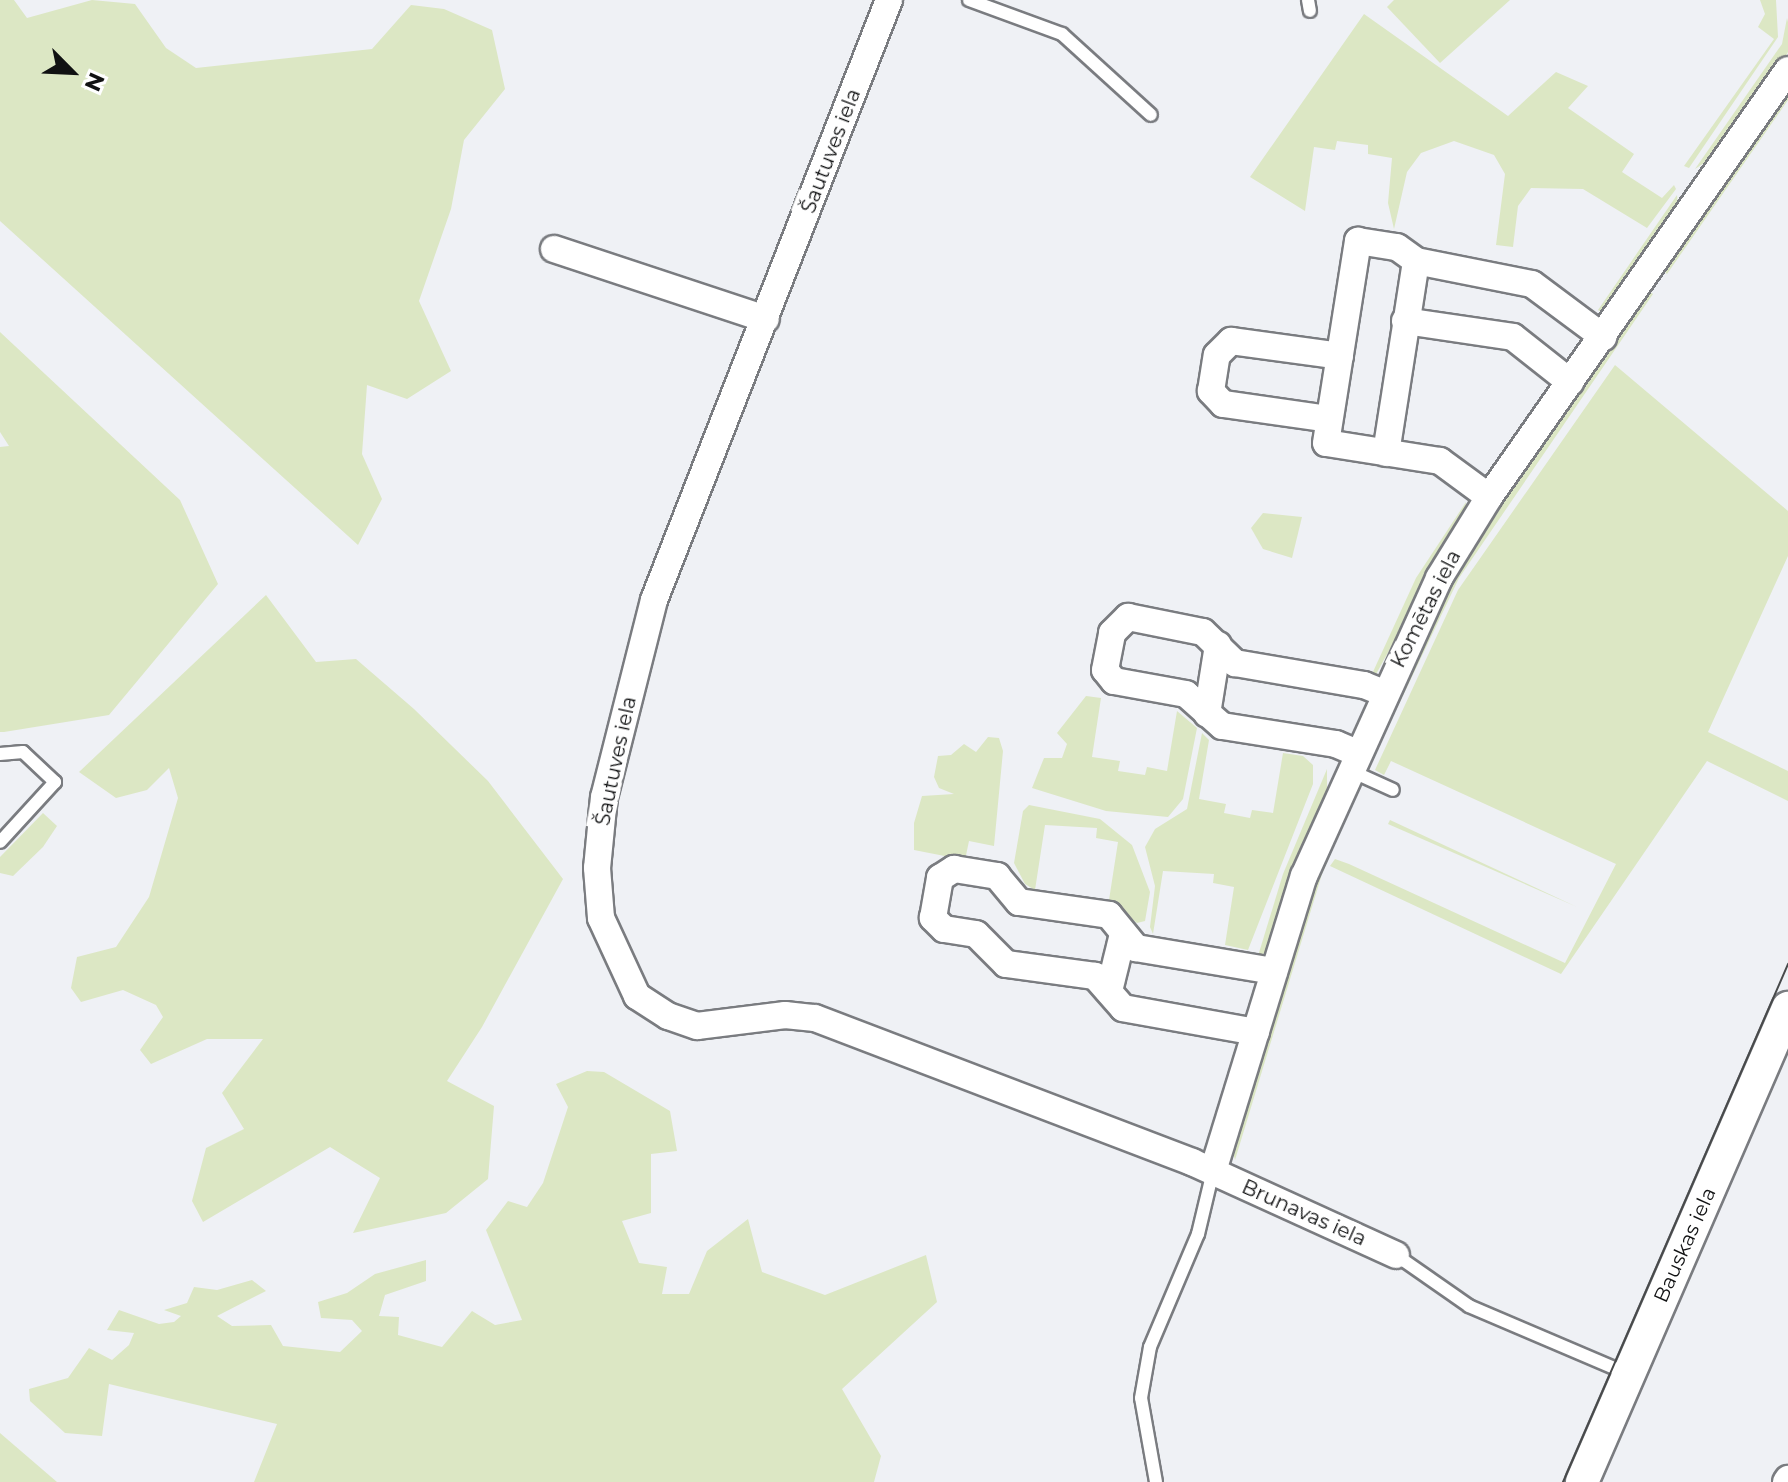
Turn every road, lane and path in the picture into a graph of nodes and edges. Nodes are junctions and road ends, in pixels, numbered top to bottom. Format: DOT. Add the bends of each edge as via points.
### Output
graph roads {
  1 [pos="889,0"];
  2 [pos="969,0"];
  3 [pos="1788,70"];
  4 [pos="1151,115"];
  5 [pos="554,249"];
  6 [pos="1416,261"];
  7 [pos="766,319"];
  8 [pos="1405,321"];
  9 [pos="1603,337"];
  10 [pos="1340,356"];
  11 [pos="1570,382"];
  12 [pos="1329,419"];
  13 [pos="1386,453"];
  14 [pos="1489,497"];
  15 [pos="1218,645"];
  16 [pos="1384,693"];
  17 [pos="1207,714"];
  18 [pos="0,754"];
  19 [pos="1353,761"];
  20 [pos="1393,790"];
  21 [pos="0,842"];
  22 [pos="1123,934"];
  23 [pos="1274,971"];
  24 [pos="1109,991"];
  25 [pos="1788,1008"];
  26 [pos="1256,1032"];
  27 [pos="1213,1171"];
  28 [pos="1396,1255"];
  29 [pos="1629,1374"];
  30 [pos="1156,1482"];
  31 [pos="1582,1482"];
  1 -- 7 [label="street, Šautuves iela"];
  2 -- 4 [label="lane" via="1062,34"];
  3 -- 9 [label="street, Komētas iela"];
  5 -- 7 [label="street"];
  6 -- 8 [label="street"];
  6 -- 9 [label="street" via="1532,284"];
  6 -- 10 [label="street" via="1397,247 1358,241"];
  7 -- 27 [label="street, Šautuves iela" via="654,600 604,797 597,868 601,918 637,996 697,1026 785,1015 815,1018"];
  8 -- 11 [label="street" via="1513,337"];
  8 -- 13 [label="street"];
  9 -- 11 [label="street, Komētas iela"];
  10 -- 12 [label="street"];
  10 -- 12 [label="street" via="1231,341 1217,355 1211,391 1223,404"];
  11 -- 14 [label="street, Komētas iela"];
  12 -- 13 [label="street" via="1326,443"];
  13 -- 14 [label="street" via="1440,461"];
  14 -- 16 [label="street, Komētas iela" via="1439,578"];
  15 -- 16 [label="street" via="1235,663"];
  15 -- 17 [label="street"];
  15 -- 17 [label="street" via="1203,632 1128,617 1112,633 1105,670 1114,681 1186,694"];
  16 -- 19 [label="street, Komētas iela"];
  17 -- 19 [label="street" via="1222,726 1336,744"];
  18 -- 21 [label="lane" via="23,752 55,782"];
  19 -- 20 [label="lane"];
  19 -- 23 [label="street, Komētas iela" via="1304,876"];
  22 -- 23 [label="street" via="1136,948"];
  22 -- 24 [label="street"];
  22 -- 24 [label="street" via="1109,915 1019,902 997,876 954,869 940,878 933,918 944,929 976,934 1006,964 1095,976"];
  23 -- 26 [label="street, Komētas iela"];
  24 -- 26 [label="street" via="1123,1008"];
  25 -- 29 [label="street, Bauskas iela"];
  26 -- 27 [label="street, Komētas iela"];
  27 -- 28 [label="street, Brunavas iela"];
  27 -- 30 [label="lane" via="1198,1234 1150,1347 1141,1398"];
  28 -- 29 [label="lane" via="1469,1306"];
  29 -- 31 [label="street, Bauskas iela"];
}
